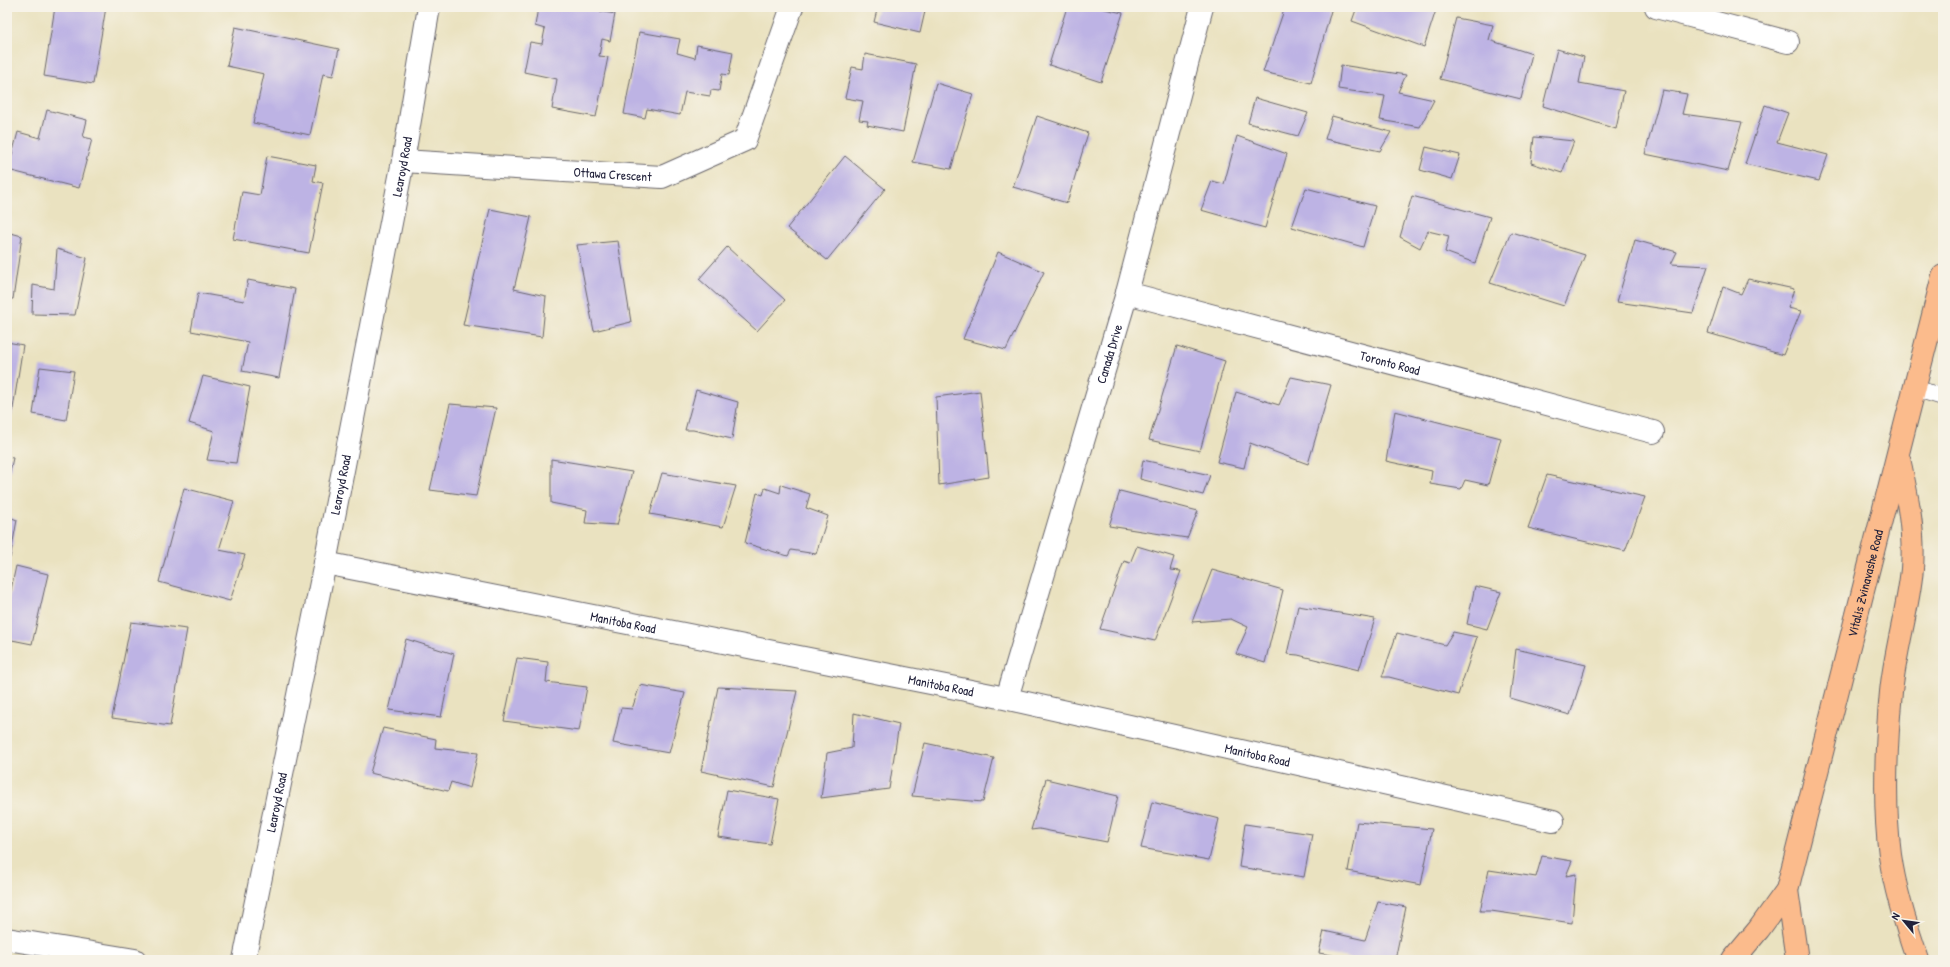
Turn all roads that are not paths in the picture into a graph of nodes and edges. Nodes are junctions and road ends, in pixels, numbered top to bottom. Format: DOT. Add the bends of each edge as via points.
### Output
graph roads {
  1 [pos="429,7"];
  2 [pos="792,7"];
  3 [pos="1202,7"];
  4 [pos="1656,7"];
  5 [pos="1788,42"];
  6 [pos="403,160"];
  7 [pos="1943,276"];
  8 [pos="1127,294"];
  9 [pos="1914,388"];
  10 [pos="1943,397"];
  11 [pos="1653,432"];
  12 [pos="1898,453"];
  13 [pos="325,563"];
  14 [pos="1007,698"];
  15 [pos="1553,821"];
  16 [pos="1787,890"];
  17 [pos="7,939"];
  18 [pos="135,960"];
  19 [pos="244,960"];
  20 [pos="1733,960"];
  21 [pos="1797,960"];
  22 [pos="1918,960"];
  1 -- 6 [label="street, Learoyd Road"];
  2 -- 6 [label="street, Ottawa Crescent" via="745,140 662,177"];
  3 -- 8 [label="street, Canada Drive"];
  4 -- 5 [label="street"];
  6 -- 13 [label="street, Learoyd Road"];
  7 -- 9 [label="main road, Vitalis Zvinavashe Road"];
  8 -- 11 [label="street, Toronto Road"];
  8 -- 14 [label="street, Canada Drive"];
  9 -- 10 [label="lane"];
  9 -- 12 [label="main road, Vitalis Zvinavashe Road"];
  12 -- 16 [label="main road, Vitalis Zvinavashe Road"];
  12 -- 22 [label="main road" via="1910,509 1913,539 1912,562 1891,691 1886,783 1890,855 1904,920"];
  13 -- 14 [label="street, Manitoba Road"];
  13 -- 19 [label="street, Learoyd Road"];
  14 -- 15 [label="street, Manitoba Road"];
  16 -- 20 [label="main road, Vitalis Zvinavashe Road" via="1759,930"];
  16 -- 21 [label="main road, Vitalis Zvinavashe Road"];
  17 -- 18 [label="street"];
}
